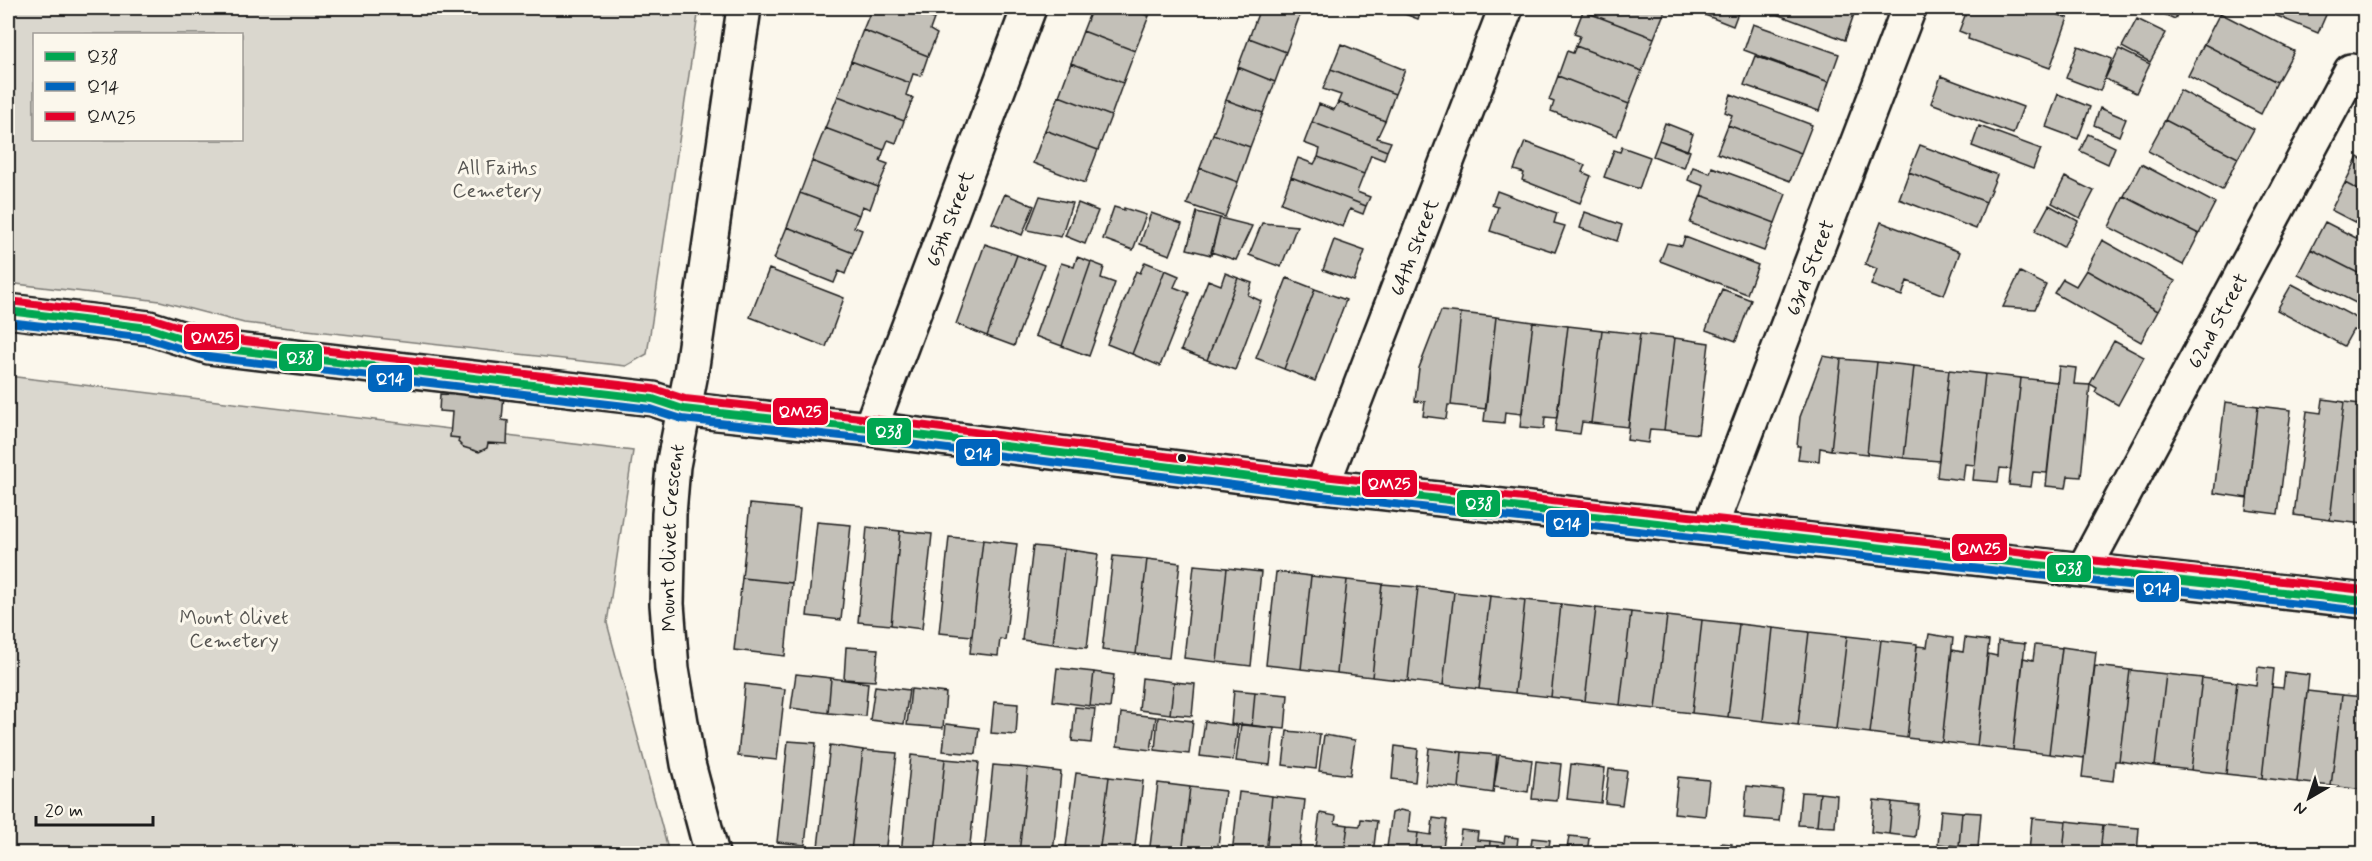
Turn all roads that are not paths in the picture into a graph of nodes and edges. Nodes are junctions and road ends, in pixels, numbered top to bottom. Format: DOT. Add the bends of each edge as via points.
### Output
graph roads {
  1 [pos="744,8"];
  2 [pos="1029,8"];
  3 [pos="1506,8"];
  4 [pos="1909,8"];
  5 [pos="2351,71"];
  6 [pos="8,312"];
  7 [pos="683,409"];
  8 [pos="870,429"];
  9 [pos="1322,486"];
  10 [pos="1710,528"];
  11 [pos="2084,569"];
  12 [pos="2364,601"];
  13 [pos="712,854"];
  1 -- 7 [label="street, Mount Olivet Crescent"];
  2 -- 8 [label="street, 65th Street"];
  3 -- 9 [label="street, 64th Street"];
  4 -- 10 [label="street, 63rd Street"];
  5 -- 11 [label="street, 62nd Street"];
  6 -- 7 [label="street" via="149,328 209,347 653,399"];
  7 -- 8 [label="street"];
  7 -- 13 [label="street, Mount Olivet Crescent" via="673,466 668,604 672,669 688,764"];
  8 -- 9 [label="street"];
  9 -- 10 [label="street"];
  10 -- 11 [label="street"];
  11 -- 12 [label="street"];
}
